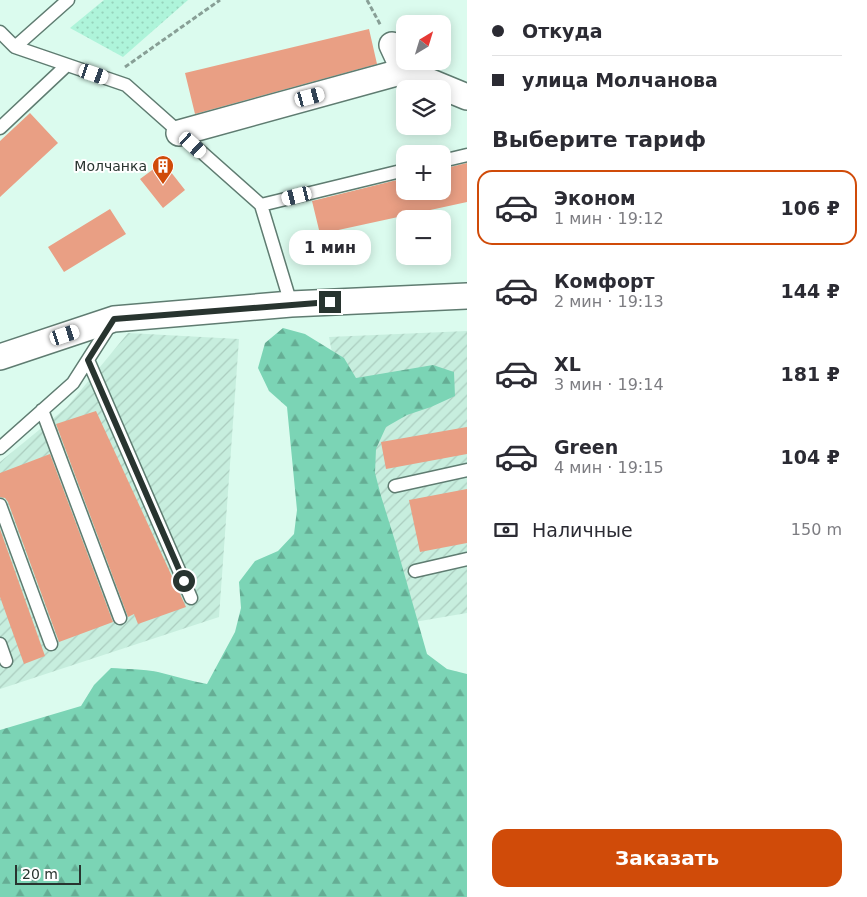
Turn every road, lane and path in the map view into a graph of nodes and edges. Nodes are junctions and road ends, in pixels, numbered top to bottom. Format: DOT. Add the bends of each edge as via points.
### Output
graph roads {
  1 [pos="68,0"];
  2 [pos="220,0"];
  3 [pos="367,0"];
  4 [pos="0,32"];
  5 [pos="392,44"];
  6 [pos="15,47"];
  7 [pos="67,65"];
  8 [pos="404,71"];
  9 [pos="108,79"];
  10 [pos="467,97"];
  11 [pos="0,128"];
  12 [pos="179,133"];
  13 [pos="467,155"];
  14 [pos="451,159"];
  15 [pos="396,172"];
  16 [pos="261,205"];
  17 [pos="467,296"];
  18 [pos="291,304"];
  19 [pos="114,319"];
  20 [pos="0,357"];
  21 [pos="88,360"];
  22 [pos="42,410"];
  23 [pos="0,448"];
  24 [pos="467,470"];
  25 [pos="395,486"];
  26 [pos="0,505"];
  27 [pos="467,559"];
  28 [pos="414,571"];
  29 [pos="192,598"];
  30 [pos="120,618"];
  31 [pos="0,644"];
  32 [pos="51,644"];
  33 [pos="6,661"];
  1 -- 6 [label="lane"];
  2 -- 9 [label="path"];
  3 -- 5 [label="path"];
  4 -- 6 [label="lane"];
  5 -- 8 [label="street"];
  6 -- 7 [label="lane"];
  7 -- 9 [label="lane"];
  7 -- 11 [label="lane"];
  8 -- 10 [label="street"];
  8 -- 12 [label="street"];
  9 -- 12 [label="lane" via="126,85"];
  12 -- 16 [label="lane"];
  13 -- 14 [label="lane"];
  15 -- 16 [label="lane"];
  16 -- 18 [label="lane"];
  17 -- 18 [label="street"];
  18 -- 19 [label="street"];
  19 -- 20 [label="street"];
  19 -- 21 [label="lane"];
  21 -- 22 [label="lane" via="73,383"];
  21 -- 29 [label="lane"];
  22 -- 23 [label="lane"];
  22 -- 30 [label="lane"];
  24 -- 25 [label="lane"];
  26 -- 32 [label="lane"];
  27 -- 28 [label="lane"];
  31 -- 33 [label="lane"];
}
